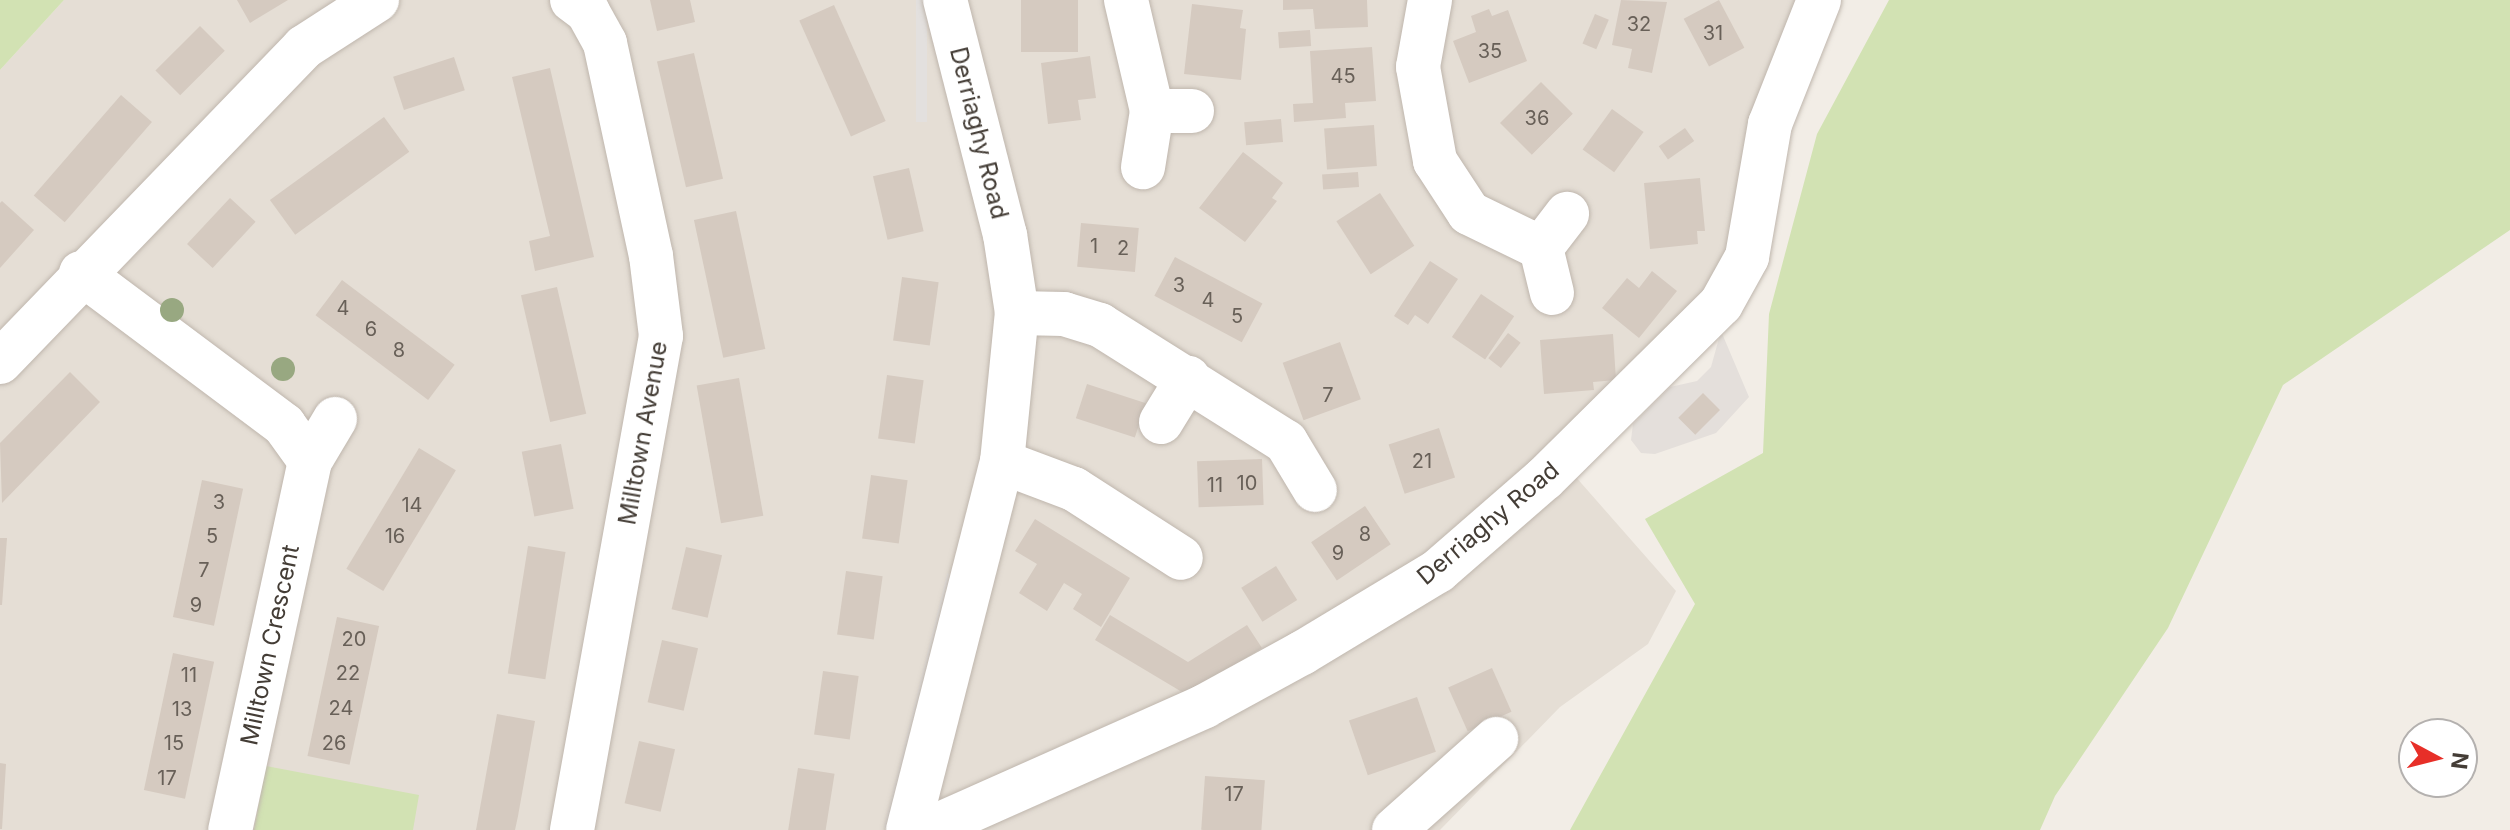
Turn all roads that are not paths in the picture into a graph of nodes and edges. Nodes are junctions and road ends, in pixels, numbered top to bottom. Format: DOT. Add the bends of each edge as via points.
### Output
graph roads {
  1 [pos="572,0"];
  2 [pos="945,0"];
  3 [pos="1126,0"];
  4 [pos="1430,0"];
  5 [pos="1819,0"];
  6 [pos="361,4"];
  7 [pos="1143,167"];
  8 [pos="1567,214"];
  9 [pos="1541,248"];
  10 [pos="81,273"];
  11 [pos="1552,293"];
  12 [pos="1017,313"];
  13 [pos="0,362"];
  14 [pos="1188,378"];
  15 [pos="335,419"];
  16 [pos="1161,422"];
  17 [pos="310,461"];
  18 [pos="1002,462"];
  19 [pos="1315,490"];
  20 [pos="1181,558"];
  21 [pos="1496,739"];
  22 [pos="230,830"];
  23 [pos="572,830"];
  24 [pos="908,830"];
  25 [pos="927,830"];
  26 [pos="1394,830"];
  1 -- 23 [label="street, Milltown Avenue" via="588,12 605,43 651,256 661,336"];
  2 -- 12 [label="street, Derriaghy Road" via="1005,235"];
  3 -- 7 [label="street" via="1172,111"];
  4 -- 9 [label="street" via="1418,67 1435,161 1469,213"];
  5 -- 25 [label="street, Derriaghy Road" via="1770,124 1747,257 1721,304 1544,479 1438,571 1302,653 1205,706"];
  6 -- 10 [label="street" via="304,47"];
  8 -- 9 [label="street"];
  9 -- 11 [label="street"];
  10 -- 13 [label="street"];
  10 -- 17 [label="street" via="284,425"];
  12 -- 14 [label="street" via="1064,314 1100,325"];
  12 -- 18 [label="street, Derriaghy Road"];
  14 -- 16 [label="street"];
  14 -- 19 [label="street" via="1286,442"];
  15 -- 17 [label="street, Milltown Crescent"];
  17 -- 22 [label="street, Milltown Crescent"];
  18 -- 20 [label="street" via="1074,489"];
  18 -- 24 [label="street, Derriaghy Road"];
  21 -- 26 [label="street"];
}
